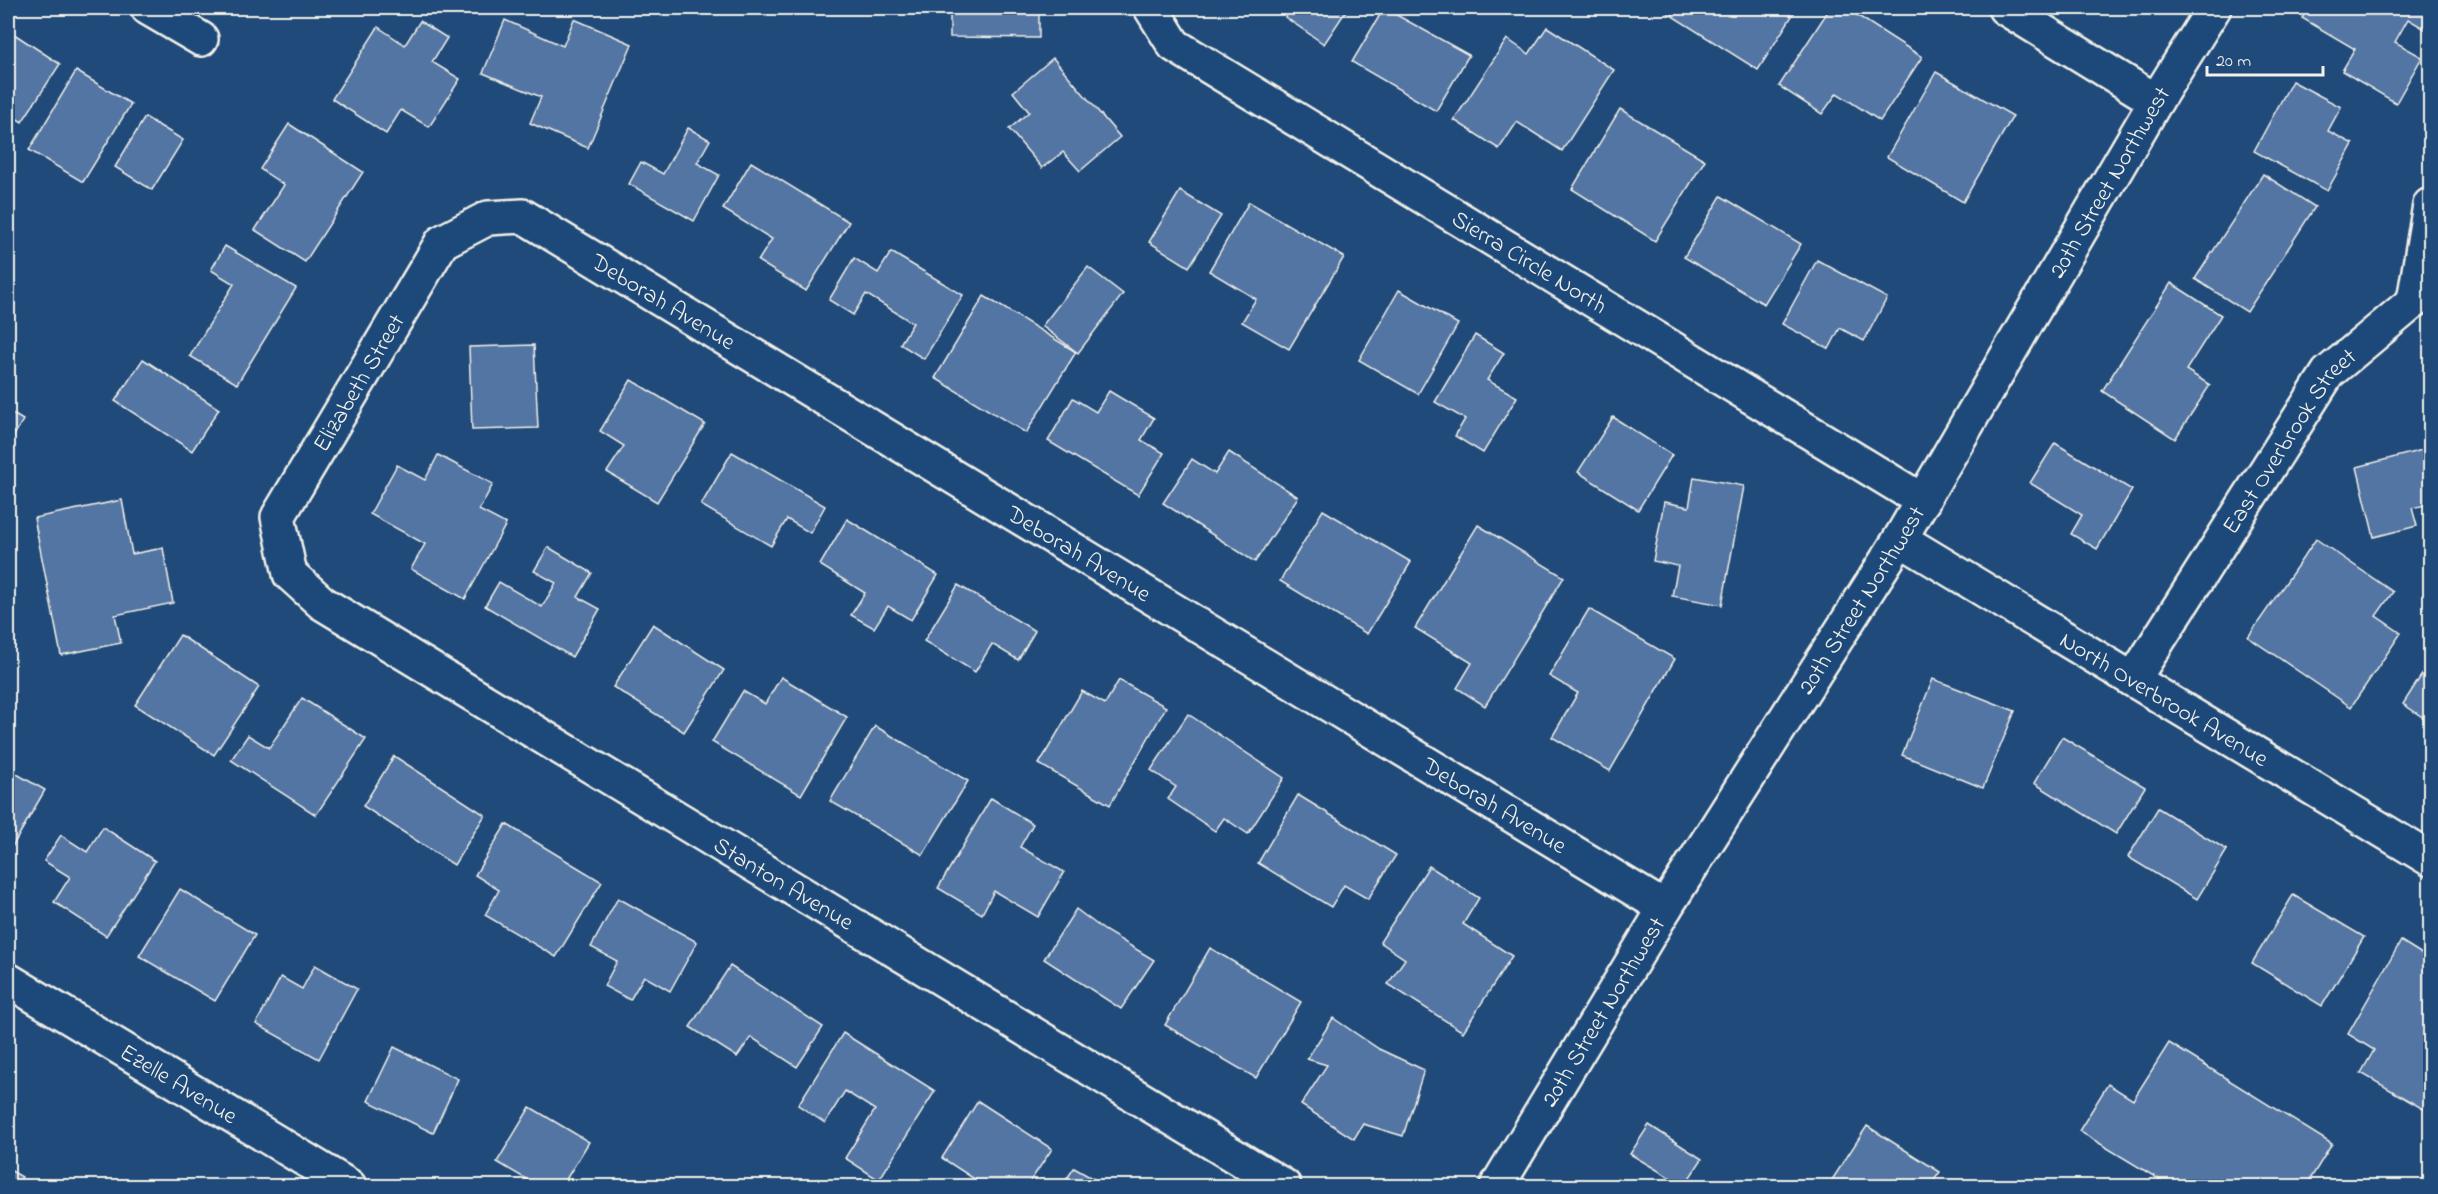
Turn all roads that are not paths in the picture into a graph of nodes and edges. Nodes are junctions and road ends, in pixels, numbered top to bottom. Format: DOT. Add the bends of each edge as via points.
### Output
graph roads {
  1 [pos="148,8"];
  2 [pos="1151,8"];
  3 [pos="2006,8"];
  4 [pos="2214,8"];
  5 [pos="201,39"];
  6 [pos="2156,101"];
  7 [pos="2430,205"];
  8 [pos="488,218"];
  9 [pos="2422,306"];
  10 [pos="1923,501"];
  11 [pos="1899,540"];
  12 [pos="290,574"];
  13 [pos="2133,681"];
  14 [pos="2430,859"];
  15 [pos="1665,908"];
  16 [pos="8,980"];
  17 [pos="349,1186"];
  18 [pos="1284,1186"];
  19 [pos="1497,1186"];
  1 -- 5 [label="street"];
  2 -- 10 [label="street, Sierra Circle North" via="1174,45"];
  3 -- 6 [label="street"];
  4 -- 6 [label="street, 20th Street Northwest"];
  6 -- 10 [label="street, 20th Street Northwest"];
  7 -- 9 [label="street, East Overbrook Street"];
  8 -- 12 [label="street, Elizabeth Street" via="442,242 278,517"];
  8 -- 15 [label="street, Deborah Avenue" via="523,216"];
  9 -- 13 [label="street, East Overbrook Street" via="2328,373"];
  10 -- 11 [label="street, 20th Street Northwest"];
  11 -- 13 [label="street, North Overbrook Avenue"];
  11 -- 15 [label="street, 20th Street Northwest"];
  12 -- 18 [label="street, Stanton Avenue" via="322,603"];
  13 -- 14 [label="street, North Overbrook Avenue"];
  15 -- 19 [label="street, 20th Street Northwest"];
  16 -- 17 [label="street, Ezelle Avenue"];
}
